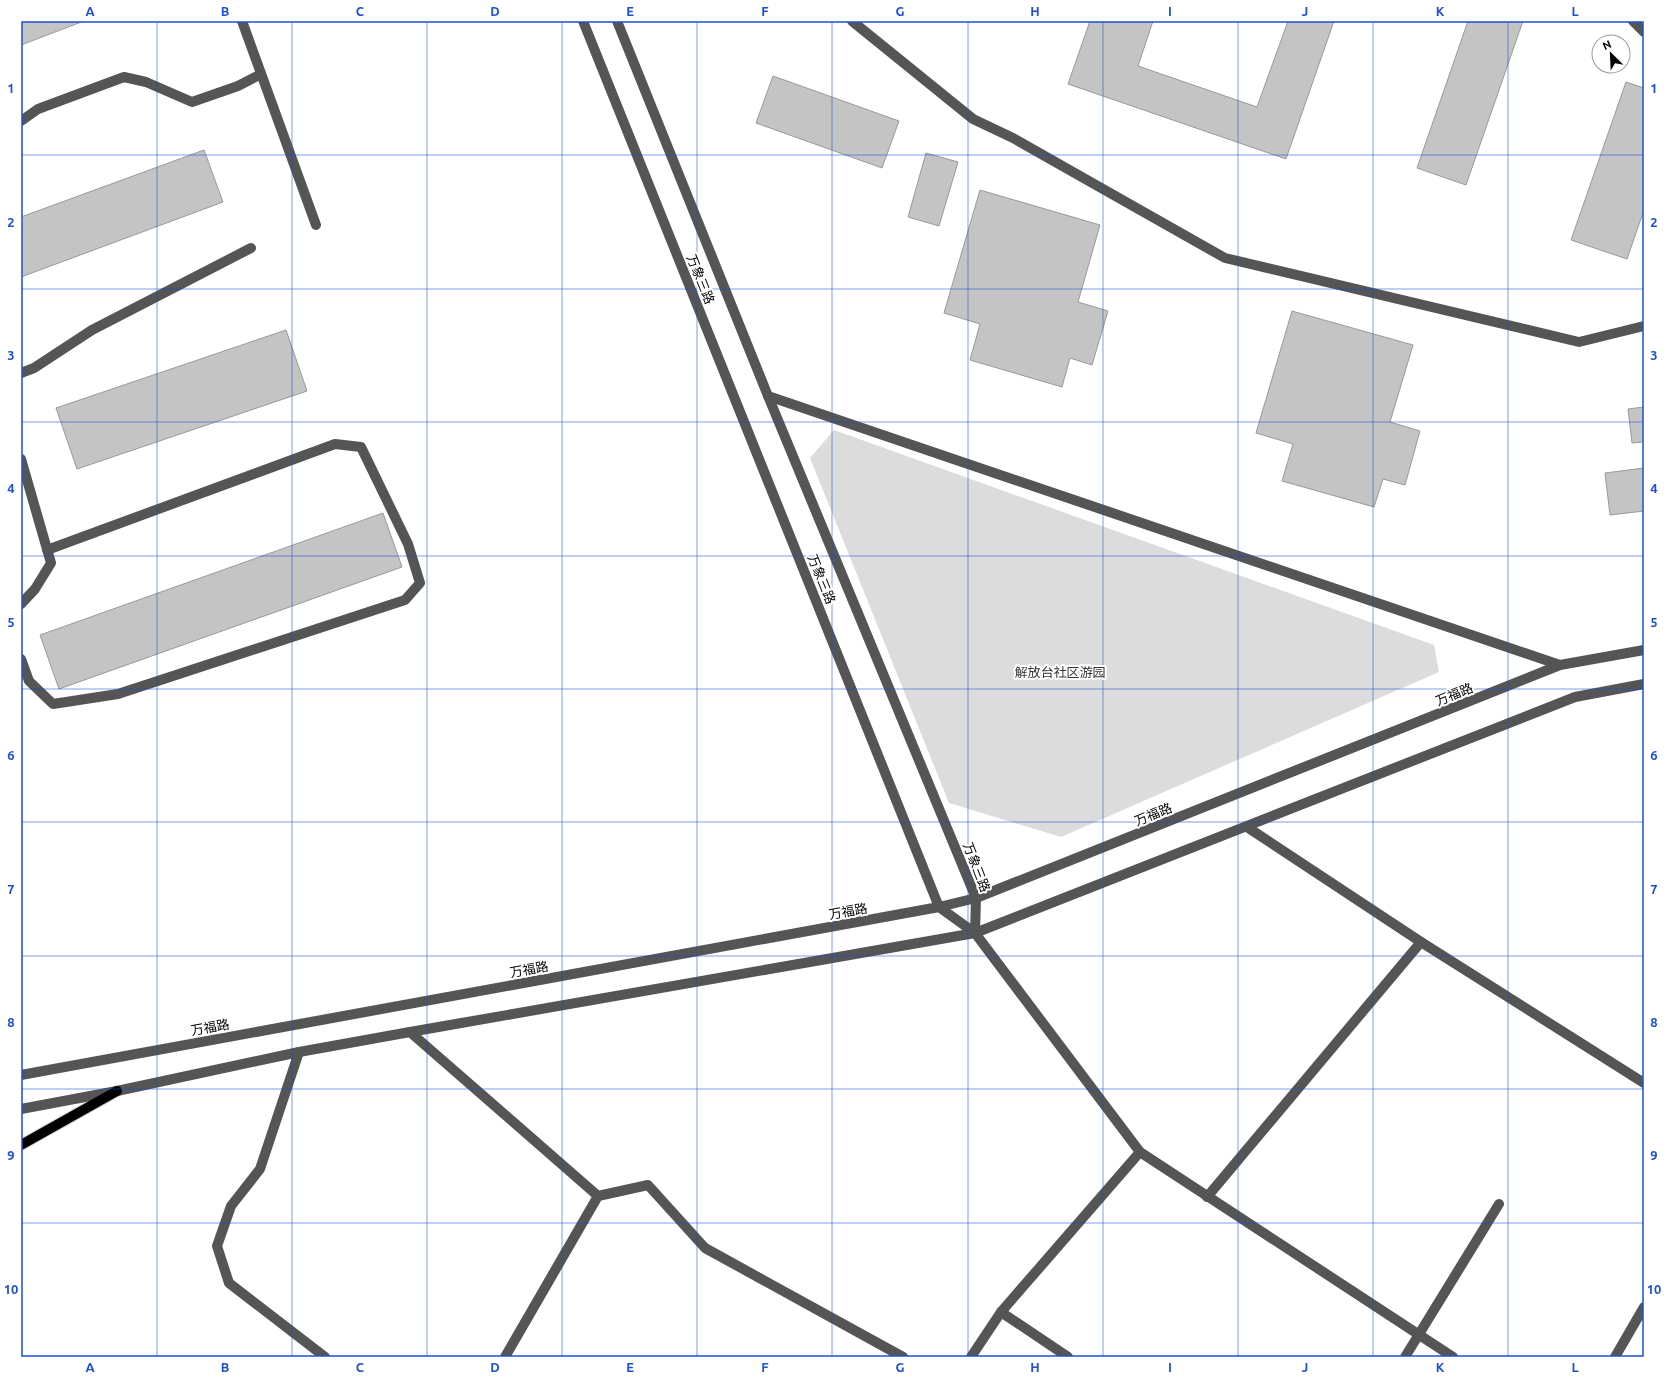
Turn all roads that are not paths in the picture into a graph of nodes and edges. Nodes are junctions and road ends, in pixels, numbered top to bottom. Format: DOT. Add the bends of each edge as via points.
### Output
graph roads {
  1 [pos="242,21"];
  2 [pos="583,21"];
  3 [pos="618,21"];
  4 [pos="852,21"];
  5 [pos="1633,21"];
  6 [pos="1644,32"];
  7 [pos="261,74"];
  8 [pos="21,121"];
  9 [pos="316,225"];
  10 [pos="251,248"];
  11 [pos="1644,326"];
  12 [pos="21,373"];
  13 [pos="768,396"];
  14 [pos="21,458"];
  15 [pos="47,550"];
  16 [pos="21,604"];
  17 [pos="1644,650"];
  18 [pos="21,659"];
  19 [pos="1560,666"];
  20 [pos="1644,684"];
  21 [pos="1247,827"];
  22 [pos="976,898"];
  23 [pos="939,907"];
  24 [pos="975,933"];
  25 [pos="1421,942"];
  26 [pos="410,1032"];
  27 [pos="299,1052"];
  28 [pos="21,1075"];
  29 [pos="1644,1082"];
  30 [pos="118,1091"];
  31 [pos="21,1108"];
  32 [pos="21,1145"];
  33 [pos="1140,1152"];
  34 [pos="598,1196"];
  35 [pos="1207,1197"];
  36 [pos="1499,1204"];
  37 [pos="1644,1307"];
  38 [pos="1001,1312"];
  39 [pos="1419,1334"];
  40 [pos="325,1357"];
  41 [pos="505,1357"];
  42 [pos="903,1357"];
  43 [pos="972,1357"];
  44 [pos="1068,1357"];
  45 [pos="1405,1357"];
  46 [pos="1453,1357"];
  47 [pos="1615,1357"];
  1 -- 7 [label="street"];
  2 -- 23 [label="street, 万象三路"];
  3 -- 13 [label="street, 万象三路"];
  4 -- 11 [label="street" via="973,119 1013,138 1225,258 1580,342"];
  5 -- 6 [label="street"];
  7 -- 8 [label="street" via="238,86 192,102 146,82 124,77 38,109"];
  7 -- 9 [label="street"];
  10 -- 12 [label="street" via="92,330 34,368"];
  13 -- 19 [label="street"];
  13 -- 22 [label="street, 万象三路"];
  14 -- 15 [label="street"];
  15 -- 16 [label="street" via="51,563 35,589"];
  15 -- 18 [label="street" via="335,444 361,447 408,544 420,583 405,600 118,694 53,704 29,680"];
  17 -- 19 [label="street, 万福路"];
  19 -- 22 [label="street, 万福路"];
  20 -- 21 [label="street" via="1575,697"];
  21 -- 24 [label="street"];
  21 -- 25 [label="street"];
  22 -- 23 [label="street, 万福路"];
  22 -- 24 [label="street, 万象三路"];
  23 -- 24 [label="street"];
  23 -- 28 [label="street, 万福路"];
  24 -- 26 [label="street"];
  24 -- 33 [label="street"];
  25 -- 29 [label="street"];
  25 -- 35 [label="street"];
  26 -- 27 [label="street"];
  26 -- 34 [label="street"];
  27 -- 30 [label="street"];
  27 -- 40 [label="street" via="260,1169 231,1206 217,1246 229,1283"];
  30 -- 31 [label="street"];
  30 -- 32 [label="main road"];
  33 -- 35 [label="street"];
  33 -- 38 [label="street"];
  34 -- 41 [label="street"];
  34 -- 42 [label="street" via="648,1185 705,1248"];
  35 -- 39 [label="street"];
  36 -- 39 [label="street"];
  37 -- 47 [label="street"];
  38 -- 43 [label="street"];
  38 -- 44 [label="street"];
  39 -- 45 [label="street"];
  39 -- 46 [label="street"];
}
